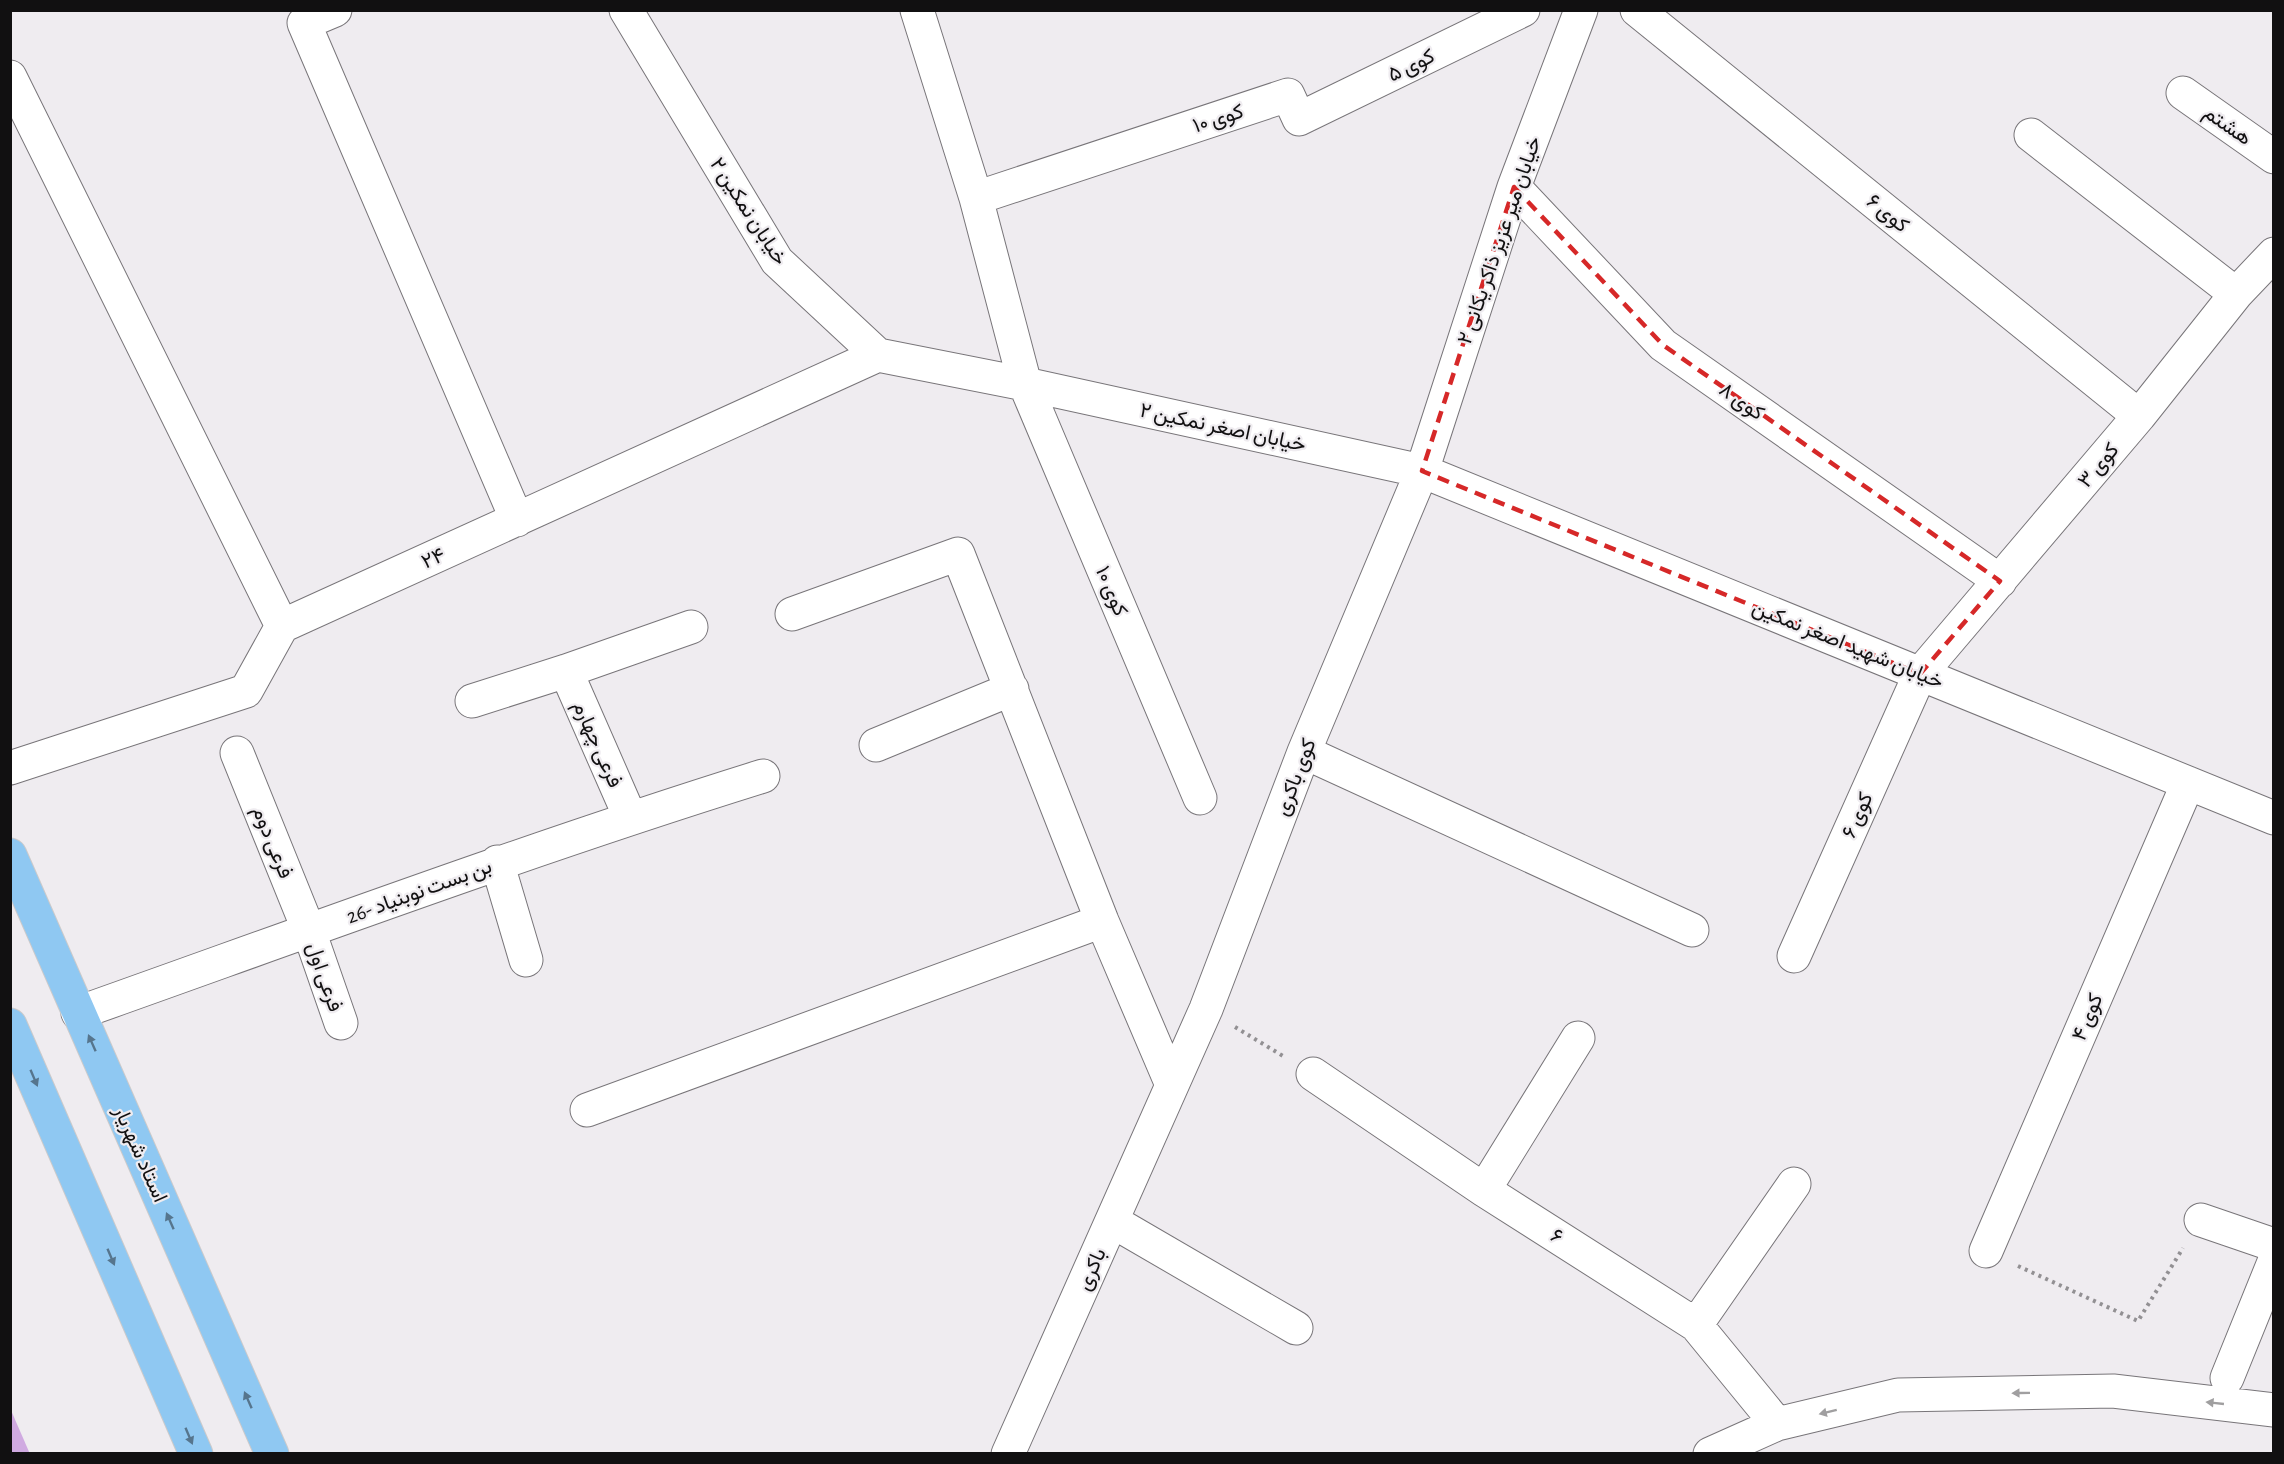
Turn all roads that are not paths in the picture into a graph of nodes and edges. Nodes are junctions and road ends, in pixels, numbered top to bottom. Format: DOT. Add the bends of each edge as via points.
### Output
graph roads {
  1 [pos="335,10"];
  2 [pos="626,10"];
  3 [pos="917,10"];
  4 [pos="1523,10"];
  5 [pos="1581,10"];
  6 [pos="1637,10"];
  7 [pos="10,77"];
  8 [pos="2183,93"];
  9 [pos="1294,107"];
  10 [pos="2031,135"];
  11 [pos="2274,157"];
  12 [pos="1514,187"];
  13 [pos="976,198"];
  14 [pos="2274,254"];
  15 [pos="2236,294"];
  16 [pos="878,355"];
  17 [pos="1025,384"];
  18 [pos="2139,416"];
  19 [pos="1422,471"];
  20 [pos="517,520"];
  21 [pos="2000,581"];
  22 [pos="792,614"];
  23 [pos="282,626"];
  24 [pos="691,627"];
  25 [pos="566,671"];
  26 [pos="1920,674"];
  27 [pos="1012,689"];
  28 [pos="472,701"];
  29 [pos="876,745"];
  30 [pos="1305,752"];
  31 [pos="237,753"];
  32 [pos="10,768"];
  33 [pos="763,776"];
  34 [pos="2188,783"];
  35 [pos="1200,798"];
  36 [pos="630,817"];
  37 [pos="2274,818"];
  38 [pos="10,855"];
  39 [pos="497,862"];
  40 [pos="1102,921"];
  41 [pos="1692,930"];
  42 [pos="309,931"];
  43 [pos="1794,956"];
  44 [pos="526,960"];
  45 [pos="78,1013"];
  46 [pos="341,1023"];
  47 [pos="10,1025"];
  48 [pos="1578,1038"];
  49 [pos="1314,1074"];
  50 [pos="1172,1084"];
  51 [pos="587,1110"];
  52 [pos="1794,1184"];
  53 [pos="1484,1190"];
  54 [pos="2201,1220"];
  55 [pos="1112,1221"];
  56 [pos="2274,1245"];
  57 [pos="1986,1251"];
  58 [pos="2274,1262"];
  59 [pos="1696,1325"];
  60 [pos="1296,1328"];
  61 [pos="2227,1378"];
  62 [pos="2274,1410"];
  63 [pos="1777,1424"];
  64 [pos="196,1454"];
  65 [pos="272,1454"];
  66 [pos="1008,1454"];
  67 [pos="1710,1454"];
  1 -- 20 [label="street" via="304,24"];
  2 -- 16 [label="street, خیابان نمکین ۲" via="777,261"];
  3 -- 13 [label="street, کوی ۱۰"];
  4 -- 9 [label="street, کوی ۵"];
  5 -- 12 [label="street, ۲ خیابان میر عزیز ذاکر یکانی"];
  6 -- 18 [label="street, کوی ۶"];
  7 -- 23 [label="street"];
  8 -- 11 [label="street, هشتم"];
  9 -- 13 [label="street, کوی ۱۰"];
  10 -- 15 [label="street"];
  12 -- 19 [label="street, ۲ خیابان میر عزیز ذاکر یکانی"];
  12 -- 21 [label="street, کوی ۸" via="1663,345"];
  13 -- 17 [label="street, کوی ۱۰"];
  14 -- 15 [label="street, کوی ۳"];
  15 -- 18 [label="street, کوی ۳"];
  16 -- 17 [label="street"];
  16 -- 20 [label="street, ۲۴"];
  17 -- 19 [label="street, خیابان اصغر نمکین ۲"];
  17 -- 35 [label="street, کوی ۱۰"];
  18 -- 21 [label="street, کوی ۳"];
  19 -- 26 [label="street, خیابان شهید اصغر نمکین"];
  19 -- 30 [label="street, کوی باکری"];
  20 -- 23 [label="street, ۲۴"];
  21 -- 26 [label="street, کوی ۳"];
  22 -- 27 [label="street" via="957,554"];
  23 -- 32 [label="street" via="246,691"];
  24 -- 25 [label="street"];
  25 -- 28 [label="street"];
  25 -- 36 [label="street, فرعی چهارم"];
  26 -- 34 [label="street, خیابان شهید اصغر نمکین"];
  26 -- 43 [label="street, کوی ۶"];
  27 -- 29 [label="street"];
  27 -- 40 [label="street"];
  30 -- 41 [label="street"];
  30 -- 50 [label="street, کوی باکری" via="1206,1009"];
  31 -- 42 [label="street, فرعی دوم"];
  33 -- 36 [label="street, 26- بن بست نوبنیاد"];
  34 -- 37 [label="street, خیابان شهید اصغر نمکین"];
  34 -- 57 [label="street, کوی ۴"];
  36 -- 39 [label="street, 26- بن بست نوبنیاد"];
  38 -- 45 [label="main road, استاد شهریار"];
  39 -- 42 [label="street, 26- بن بست نوبنیاد"];
  39 -- 44 [label="street"];
  40 -- 50 [label="street"];
  40 -- 51 [label="street"];
  42 -- 45 [label="street, 26- بن بست نوبنیاد"];
  42 -- 46 [label="street, فرعی اول"];
  65 -- 45 [label="main road, استاد شهریار, one-way"];
  47 -- 64 [label="main road, one-way"];
  48 -- 53 [label="street"];
  49 -- 53 [label="street, ۶"];
  50 -- 55 [label="street, باکری"];
  52 -- 59 [label="street"];
  53 -- 59 [label="street, ۶"];
  54 -- 56 [label="street"];
  55 -- 60 [label="street"];
  55 -- 66 [label="street, باکری"];
  58 -- 61 [label="street"];
  59 -- 63 [label="street, ۶"];
  62 -- 63 [label="street, one-way" via="2113,1391 1898,1395"];
  63 -- 67 [label="street"];
}
